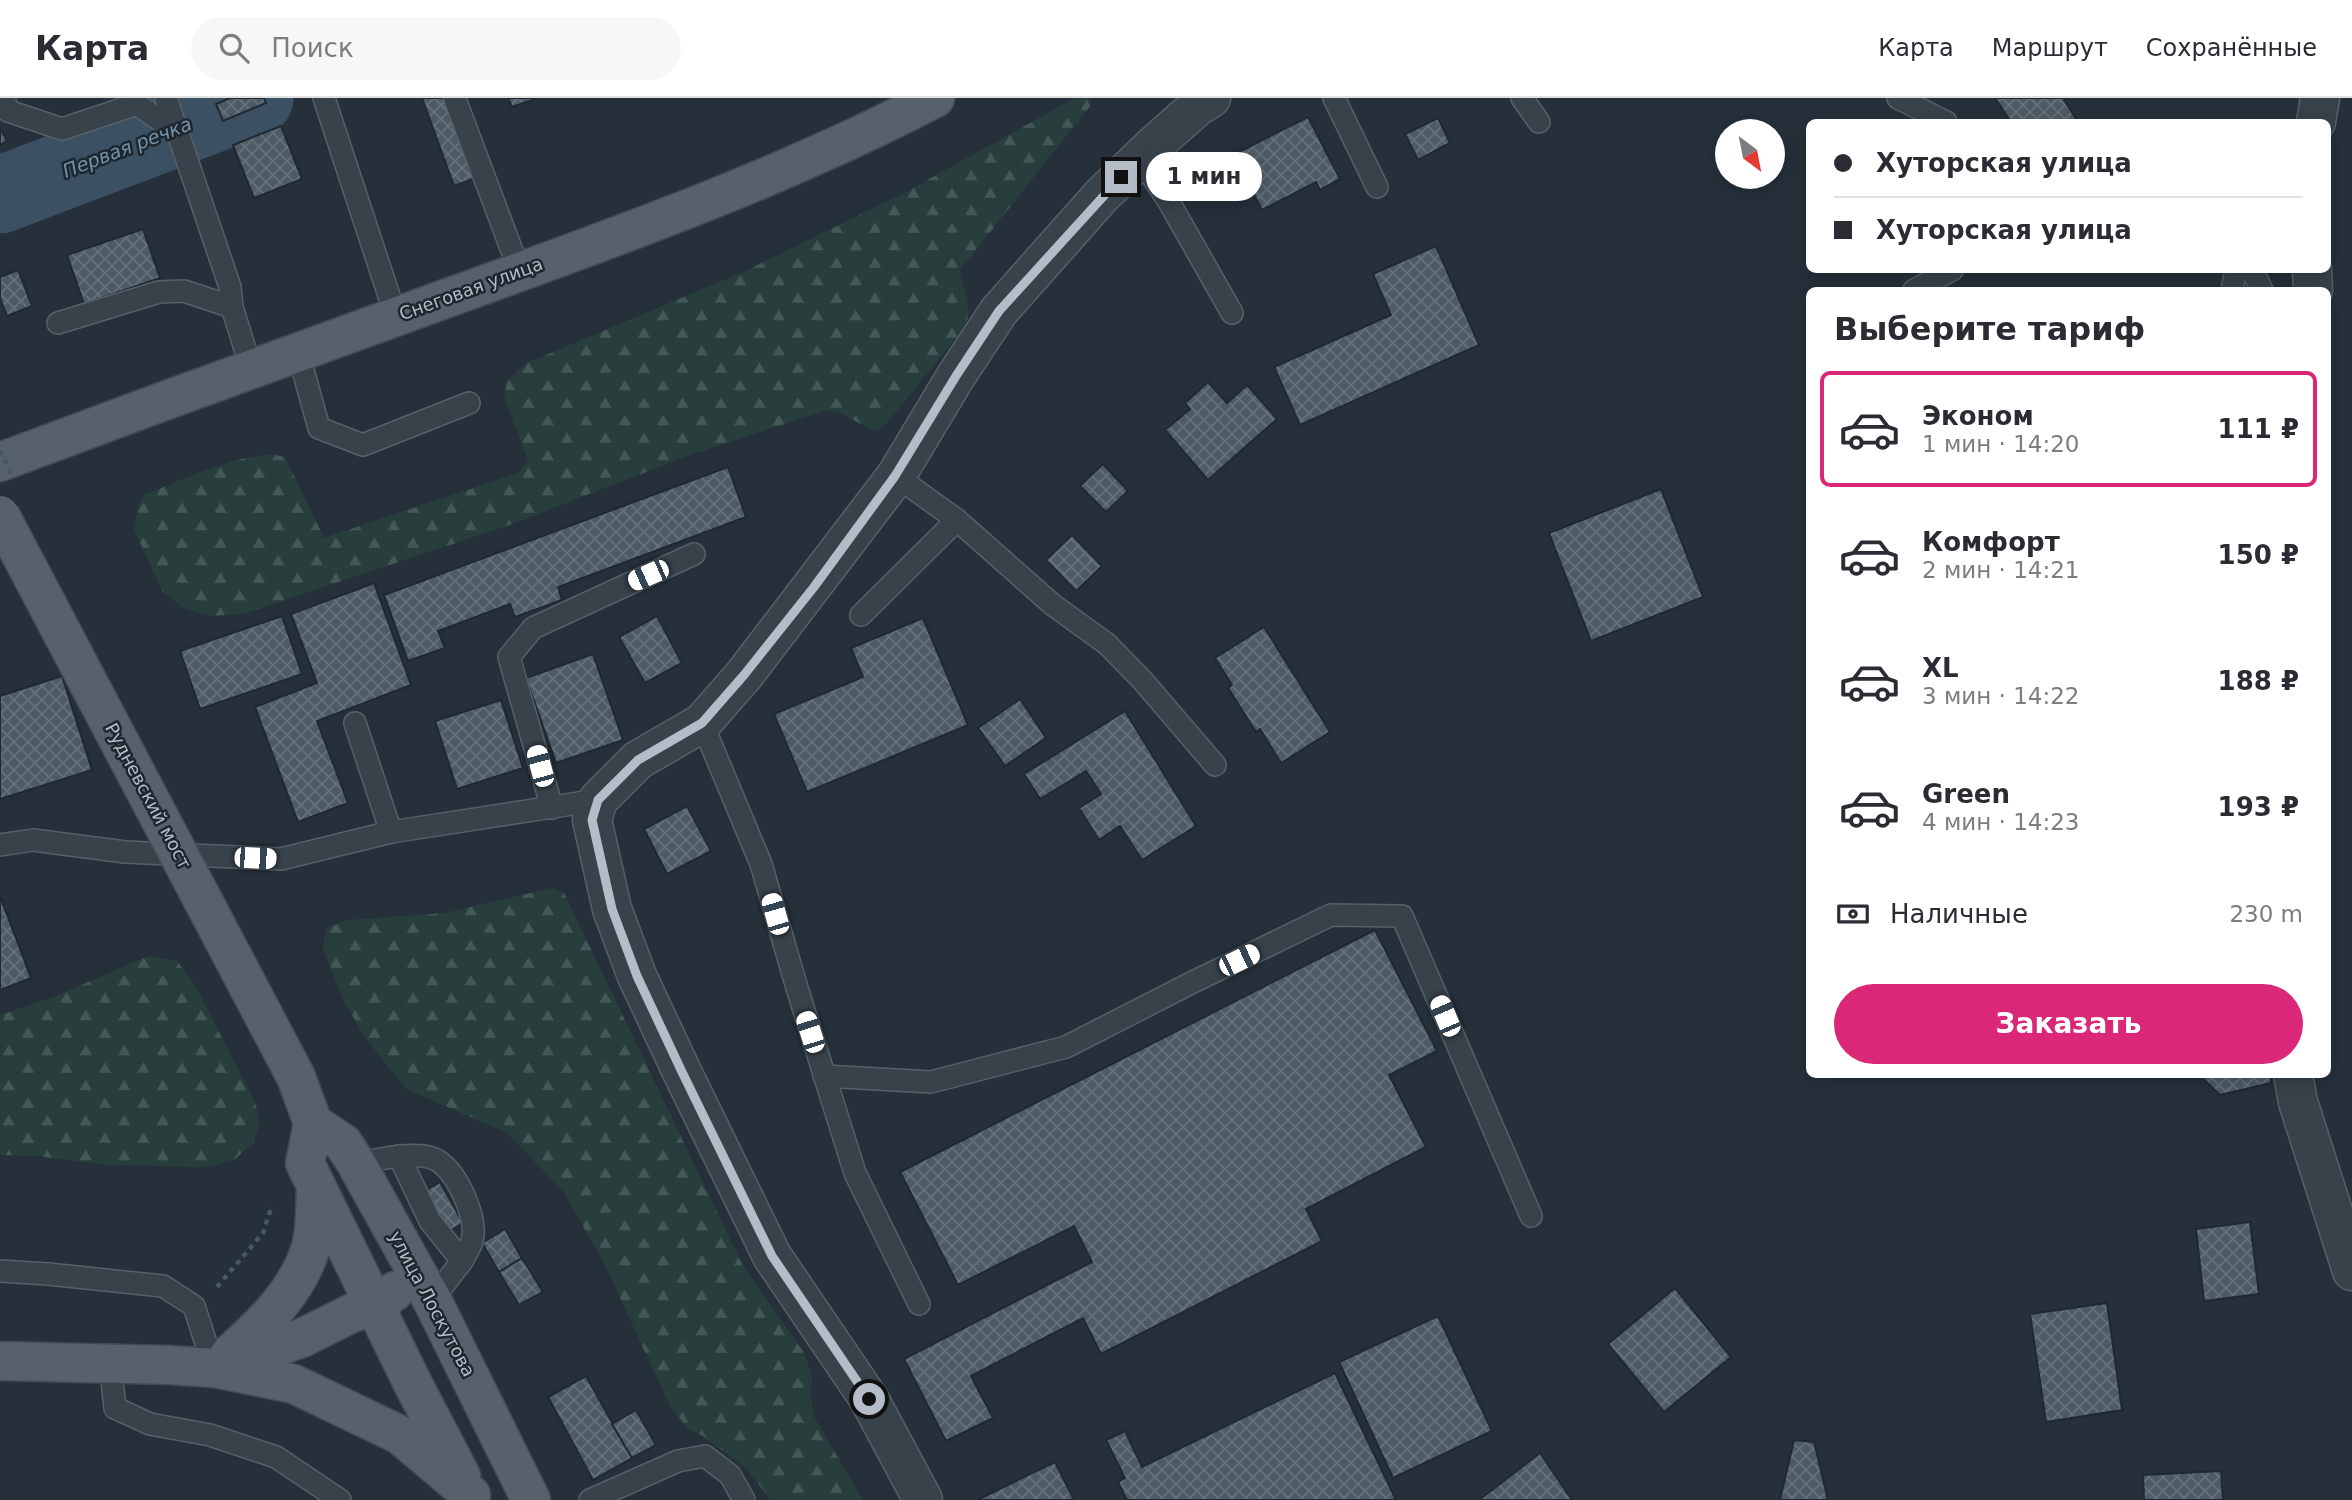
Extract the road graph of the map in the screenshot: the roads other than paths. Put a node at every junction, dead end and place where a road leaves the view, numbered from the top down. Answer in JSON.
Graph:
{"nodes":[{"id":1,"x":4,"y":98,"type":"edge"},
{"id":2,"x":166,"y":98,"type":"edge"},
{"id":3,"x":935,"y":98,"type":"edge"},
{"id":4,"x":1211,"y":98,"type":"edge"},
{"id":5,"x":1334,"y":98,"type":"edge"},
{"id":6,"x":1522,"y":98,"type":"edge"},
{"id":7,"x":1898,"y":98,"type":"edge"},
{"id":8,"x":2320,"y":98,"type":"edge"},
{"id":9,"x":455,"y":99,"type":"edge"},
{"id":10,"x":326,"y":105,"type":"edge"},
{"id":11,"x":1940,"y":119,"type":"edge"},
{"id":12,"x":2316,"y":119,"type":"edge"},
{"id":13,"x":1539,"y":122,"type":"dead end"},
{"id":14,"x":176,"y":132,"type":"junction"},
{"id":15,"x":1140,"y":158,"type":"junction"},
{"id":16,"x":1377,"y":187,"type":"dead end"},
{"id":17,"x":520,"y":272,"type":"junction"},
{"id":18,"x":1946,"y":273,"type":"edge"},
{"id":19,"x":1920,"y":287,"type":"edge"},
{"id":20,"x":232,"y":307,"type":"junction"},
{"id":21,"x":1232,"y":313,"type":"dead end"},
{"id":22,"x":396,"y":317,"type":"junction"},
{"id":23,"x":58,"y":323,"type":"dead end"},
{"id":24,"x":298,"y":352,"type":"junction"},
{"id":25,"x":251,"y":368,"type":"junction"},
{"id":26,"x":469,"y":403,"type":"dead end"},
{"id":27,"x":0,"y":462,"type":"edge"},
{"id":28,"x":895,"y":476,"type":"junction"},
{"id":29,"x":0,"y":515,"type":"edge"},
{"id":30,"x":957,"y":520,"type":"junction"},
{"id":31,"x":694,"y":554,"type":"dead end"},
{"id":32,"x":861,"y":615,"type":"dead end"},
{"id":33,"x":355,"y":723,"type":"dead end"},
{"id":34,"x":702,"y":723,"type":"junction"},
{"id":35,"x":1215,"y":765,"type":"dead end"},
{"id":36,"x":598,"y":800,"type":"junction"},
{"id":37,"x":552,"y":808,"type":"junction"},
{"id":38,"x":391,"y":832,"type":"junction"},
{"id":39,"x":0,"y":845,"type":"edge"},
{"id":40,"x":824,"y":1076,"type":"junction"},
{"id":41,"x":2294,"y":1078,"type":"edge"},
{"id":42,"x":313,"y":1124,"type":"junction"},
{"id":43,"x":399,"y":1156,"type":"junction"},
{"id":44,"x":356,"y":1163,"type":"junction"},
{"id":45,"x":316,"y":1186,"type":"junction"},
{"id":46,"x":1531,"y":1216,"type":"dead end"},
{"id":47,"x":462,"y":1261,"type":"junction"},
{"id":48,"x":0,"y":1271,"type":"edge"},
{"id":49,"x":2352,"y":1271,"type":"edge"},
{"id":50,"x":425,"y":1288,"type":"junction"},
{"id":51,"x":919,"y":1304,"type":"dead end"},
{"id":52,"x":374,"y":1306,"type":"junction"},
{"id":53,"x":0,"y":1361,"type":"edge"},
{"id":54,"x":110,"y":1362,"type":"junction"},
{"id":55,"x":214,"y":1368,"type":"junction"},
{"id":56,"x":472,"y":1498,"type":"edge"},
{"id":57,"x":340,"y":1500,"type":"edge"},
{"id":58,"x":531,"y":1500,"type":"edge"},
{"id":59,"x":590,"y":1500,"type":"edge"},
{"id":60,"x":744,"y":1500,"type":"edge"},
{"id":61,"x":923,"y":1500,"type":"edge"}],
"edges":[{"from":1,"to":14,"type":"lane"},
{"from":2,"to":14,"type":"lane"},
{"from":3,"to":17,"type":"main road","name":"Снеговая улица"},
{"from":4,"to":15,"type":"street"},
{"from":5,"to":16,"type":"lane"},
{"from":6,"to":13,"type":"lane"},
{"from":7,"to":11,"type":"lane"},
{"from":8,"to":12,"type":"street"},
{"from":9,"to":17,"type":"lane"},
{"from":10,"to":22,"type":"lane"},
{"from":14,"to":20,"type":"lane"},
{"from":15,"to":21,"type":"lane"},
{"from":15,"to":28,"type":"street"},
{"from":17,"to":22,"type":"main road","name":"Снеговая улица"},
{"from":18,"to":19,"type":"lane"},
{"from":20,"to":23,"type":"lane"},
{"from":20,"to":25,"type":"lane"},
{"from":22,"to":24,"type":"main road","name":"Снеговая улица"},
{"from":24,"to":25,"type":"main road","name":"Снеговая улица"},
{"from":24,"to":26,"type":"lane"},
{"from":25,"to":27,"type":"main road","name":"Снеговая улица"},
{"from":28,"to":30,"type":"lane"},
{"from":28,"to":34,"type":"street"},
{"from":29,"to":42,"type":"main road","name":"Рудневский мост","bridge":true},
{"from":30,"to":32,"type":"lane"},
{"from":30,"to":35,"type":"lane"},
{"from":31,"to":37,"type":"lane"},
{"from":33,"to":38,"type":"lane"},
{"from":34,"to":36,"type":"street"},
{"from":34,"to":40,"type":"lane"},
{"from":36,"to":37,"type":"lane"},
{"from":36,"to":61,"type":"street"},
{"from":37,"to":38,"type":"lane"},
{"from":38,"to":39,"type":"lane"},
{"from":40,"to":46,"type":"lane"},
{"from":40,"to":51,"type":"lane"},
{"from":41,"to":49,"type":"street"},
{"from":42,"to":44,"type":"main road","name":"улица Лоскутова"},
{"from":42,"to":45,"type":"main road"},
{"from":43,"to":44,"type":"lane"},
{"from":43,"to":47,"type":"lane"},
{"from":43,"to":47,"type":"lane"},
{"from":44,"to":50,"type":"main road","name":"улица Лоскутова"},
{"from":45,"to":52,"type":"main road"},
{"from":45,"to":55,"type":"main road"},
{"from":47,"to":50,"type":"lane"},
{"from":48,"to":55,"type":"lane"},
{"from":50,"to":52,"type":"main road"},
{"from":50,"to":58,"type":"main road","name":"улица Лоскутова"},
{"from":52,"to":55,"type":"main road"},
{"from":52,"to":56,"type":"main road"},
{"from":53,"to":54,"type":"main road"},
{"from":54,"to":55,"type":"main road"},
{"from":54,"to":57,"type":"lane"},
{"from":55,"to":56,"type":"main road"},
{"from":59,"to":60,"type":"lane"}]}
